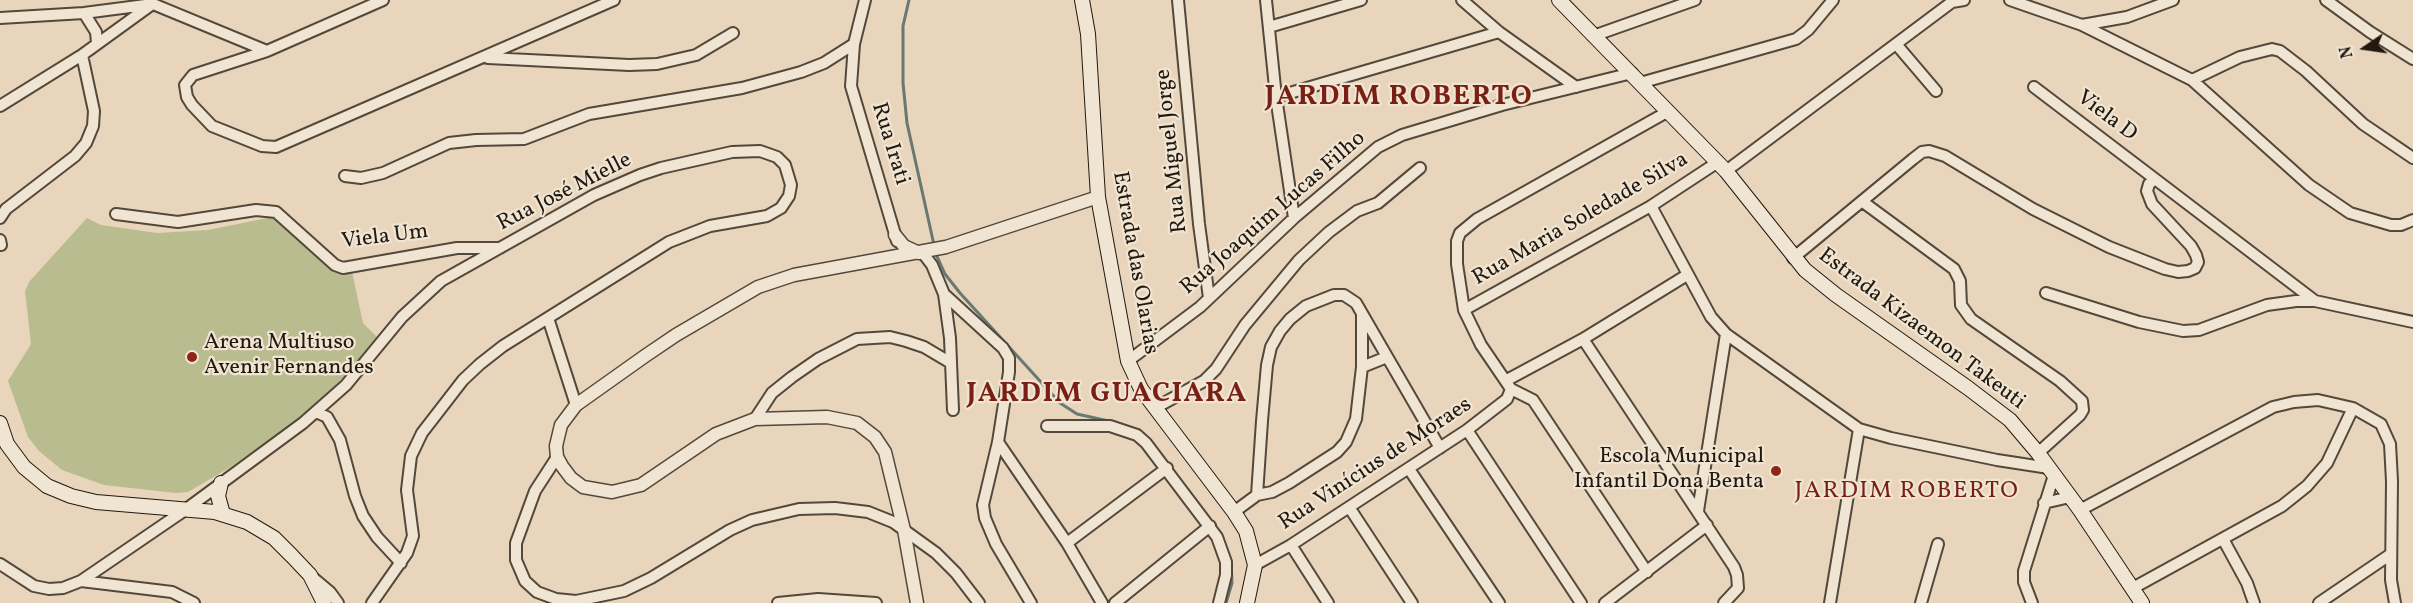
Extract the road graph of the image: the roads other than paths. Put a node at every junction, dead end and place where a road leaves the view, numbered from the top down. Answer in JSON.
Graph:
{"nodes":[{"id":1,"x":383,"y":0,"type":"edge"},
{"id":2,"x":614,"y":0,"type":"edge"},
{"id":3,"x":865,"y":0,"type":"edge"},
{"id":4,"x":1082,"y":0,"type":"edge"},
{"id":5,"x":1178,"y":0,"type":"edge"},
{"id":6,"x":1266,"y":0,"type":"edge"},
{"id":7,"x":1361,"y":0,"type":"edge"},
{"id":8,"x":1462,"y":0,"type":"edge"},
{"id":9,"x":1558,"y":0,"type":"edge"},
{"id":10,"x":1693,"y":0,"type":"edge"},
{"id":11,"x":1833,"y":0,"type":"edge"},
{"id":12,"x":1964,"y":0,"type":"edge"},
{"id":13,"x":2010,"y":0,"type":"edge"},
{"id":14,"x":2173,"y":0,"type":"edge"},
{"id":15,"x":2326,"y":0,"type":"edge"},
{"id":16,"x":1953,"y":1,"type":"edge"},
{"id":17,"x":158,"y":2,"type":"edge"},
{"id":18,"x":84,"y":13,"type":"junction"},
{"id":19,"x":0,"y":18,"type":"edge"},
{"id":20,"x":2082,"y":25,"type":"junction"},
{"id":21,"x":1269,"y":27,"type":"junction"},
{"id":22,"x":1499,"y":32,"type":"junction"},
{"id":23,"x":733,"y":33,"type":"dead end"},
{"id":24,"x":1593,"y":36,"type":"junction"},
{"id":25,"x":96,"y":44,"type":"junction"},
{"id":26,"x":854,"y":44,"type":"junction"},
{"id":27,"x":1896,"y":44,"type":"junction"},
{"id":28,"x":267,"y":51,"type":"junction"},
{"id":29,"x":82,"y":55,"type":"junction"},
{"id":30,"x":486,"y":57,"type":"junction"},
{"id":31,"x":2413,"y":59,"type":"edge"},
{"id":32,"x":1636,"y":78,"type":"junction"},
{"id":33,"x":2192,"y":80,"type":"junction"},
{"id":34,"x":1576,"y":87,"type":"junction"},
{"id":35,"x":2034,"y":87,"type":"dead end"},
{"id":36,"x":1936,"y":92,"type":"dead end"},
{"id":37,"x":17,"y":95,"type":"junction"},
{"id":38,"x":1276,"y":97,"type":"junction"},
{"id":39,"x":0,"y":99,"type":"edge"},
{"id":40,"x":0,"y":106,"type":"edge"},
{"id":41,"x":1667,"y":112,"type":"junction"},
{"id":42,"x":2413,"y":158,"type":"edge"},
{"id":43,"x":1722,"y":167,"type":"junction"},
{"id":44,"x":1420,"y":168,"type":"dead end"},
{"id":45,"x":345,"y":176,"type":"dead end"},
{"id":46,"x":2155,"y":178,"type":"junction"},
{"id":47,"x":1098,"y":197,"type":"junction"},
{"id":48,"x":1863,"y":202,"type":"junction"},
{"id":49,"x":1651,"y":206,"type":"junction"},
{"id":50,"x":116,"y":214,"type":"dead end"},
{"id":51,"x":0,"y":218,"type":"edge"},
{"id":52,"x":1294,"y":218,"type":"junction"},
{"id":53,"x":2413,"y":220,"type":"edge"},
{"id":54,"x":500,"y":249,"type":"junction"},
{"id":55,"x":896,"y":249,"type":"junction"},
{"id":56,"x":922,"y":252,"type":"junction"},
{"id":57,"x":1793,"y":258,"type":"junction"},
{"id":58,"x":1688,"y":275,"type":"junction"},
{"id":59,"x":2046,"y":293,"type":"dead end"},
{"id":60,"x":944,"y":294,"type":"junction"},
{"id":61,"x":1209,"y":298,"type":"junction"},
{"id":62,"x":2315,"y":301,"type":"junction"},
{"id":63,"x":1464,"y":310,"type":"junction"},
{"id":64,"x":1362,"y":314,"type":"junction"},
{"id":65,"x":548,"y":318,"type":"junction"},
{"id":66,"x":2413,"y":322,"type":"edge"},
{"id":67,"x":1726,"y":334,"type":"junction"},
{"id":68,"x":1583,"y":339,"type":"junction"},
{"id":69,"x":1387,"y":357,"type":"junction"},
{"id":70,"x":1128,"y":361,"type":"junction"},
{"id":71,"x":951,"y":363,"type":"junction"},
{"id":72,"x":1362,"y":367,"type":"junction"},
{"id":73,"x":1509,"y":385,"type":"junction"},
{"id":74,"x":576,"y":405,"type":"junction"},
{"id":75,"x":1155,"y":408,"type":"junction"},
{"id":76,"x":2353,"y":408,"type":"junction"},
{"id":77,"x":953,"y":410,"type":"dead end"},
{"id":78,"x":316,"y":412,"type":"junction"},
{"id":79,"x":755,"y":419,"type":"junction"},
{"id":80,"x":0,"y":423,"type":"edge"},
{"id":81,"x":1047,"y":426,"type":"dead end"},
{"id":82,"x":1859,"y":429,"type":"junction"},
{"id":83,"x":1467,"y":430,"type":"junction"},
{"id":84,"x":998,"y":442,"type":"junction"},
{"id":85,"x":1440,"y":448,"type":"junction"},
{"id":86,"x":2038,"y":453,"type":"junction"},
{"id":87,"x":557,"y":458,"type":"junction"},
{"id":88,"x":1167,"y":468,"type":"junction"},
{"id":89,"x":1409,"y":470,"type":"junction"},
{"id":90,"x":2051,"y":471,"type":"junction"},
{"id":91,"x":221,"y":483,"type":"junction"},
{"id":92,"x":1257,"y":495,"type":"junction"},
{"id":93,"x":2070,"y":497,"type":"junction"},
{"id":94,"x":2044,"y":503,"type":"junction"},
{"id":95,"x":1349,"y":507,"type":"junction"},
{"id":96,"x":185,"y":510,"type":"junction"},
{"id":97,"x":2080,"y":510,"type":"junction"},
{"id":98,"x":1698,"y":511,"type":"junction"},
{"id":99,"x":1234,"y":512,"type":"junction"},
{"id":100,"x":223,"y":514,"type":"junction"},
{"id":101,"x":1210,"y":525,"type":"junction"},
{"id":102,"x":1707,"y":525,"type":"junction"},
{"id":103,"x":904,"y":530,"type":"junction"},
{"id":104,"x":2223,"y":539,"type":"junction"},
{"id":105,"x":1066,"y":543,"type":"junction"},
{"id":106,"x":1938,"y":544,"type":"dead end"},
{"id":107,"x":1291,"y":545,"type":"junction"},
{"id":108,"x":2391,"y":554,"type":"junction"},
{"id":109,"x":401,"y":563,"type":"junction"},
{"id":110,"x":0,"y":564,"type":"edge"},
{"id":111,"x":1255,"y":565,"type":"junction"},
{"id":112,"x":1647,"y":572,"type":"junction"},
{"id":113,"x":310,"y":575,"type":"junction"},
{"id":114,"x":81,"y":581,"type":"junction"},
{"id":115,"x":2133,"y":588,"type":"junction"},
{"id":116,"x":845,"y":601,"type":"edge"},
{"id":117,"x":194,"y":603,"type":"edge"},
{"id":118,"x":324,"y":603,"type":"edge"},
{"id":119,"x":338,"y":603,"type":"edge"},
{"id":120,"x":372,"y":603,"type":"edge"},
{"id":121,"x":778,"y":603,"type":"edge"},
{"id":122,"x":876,"y":603,"type":"edge"},
{"id":123,"x":917,"y":603,"type":"edge"},
{"id":124,"x":979,"y":603,"type":"edge"},
{"id":125,"x":1031,"y":603,"type":"edge"},
{"id":126,"x":1102,"y":603,"type":"edge"},
{"id":127,"x":1115,"y":603,"type":"edge"},
{"id":128,"x":1219,"y":603,"type":"edge"},
{"id":129,"x":1247,"y":603,"type":"edge"},
{"id":130,"x":1328,"y":603,"type":"edge"},
{"id":131,"x":1412,"y":603,"type":"edge"},
{"id":132,"x":1499,"y":603,"type":"edge"},
{"id":133,"x":1581,"y":603,"type":"edge"},
{"id":134,"x":1605,"y":603,"type":"edge"},
{"id":135,"x":1724,"y":603,"type":"edge"},
{"id":136,"x":1830,"y":603,"type":"edge"},
{"id":137,"x":1921,"y":603,"type":"edge"},
{"id":138,"x":2032,"y":603,"type":"edge"},
{"id":139,"x":2142,"y":603,"type":"edge"},
{"id":140,"x":2254,"y":603,"type":"edge"},
{"id":141,"x":2319,"y":603,"type":"edge"},
{"id":142,"x":2395,"y":603,"type":"edge"}],
"edges":[{"from":1,"to":28,"type":"street"},
{"from":2,"to":30,"type":"street"},
{"from":3,"to":26,"type":"street","name":"Rua Irati"},
{"from":4,"to":47,"type":"main road","name":"Estrada das Olarias"},
{"from":5,"to":61,"type":"street","name":"Rua Miguel Jorge"},
{"from":6,"to":21,"type":"street"},
{"from":7,"to":21,"type":"street"},
{"from":8,"to":22,"type":"street"},
{"from":9,"to":24,"type":"main road","name":"Estrada Kizaemon Takeuti"},
{"from":10,"to":24,"type":"street"},
{"from":11,"to":32,"type":"street","name":"Rua Joaquim Lucas Filho"},
{"from":12,"to":16,"type":"street"},
{"from":13,"to":20,"type":"street"},
{"from":14,"to":20,"type":"street"},
{"from":15,"to":31,"type":"street"},
{"from":16,"to":27,"type":"street","name":"Rua Maria Soledade Silva"},
{"from":17,"to":18,"type":"street"},
{"from":17,"to":25,"type":"street"},
{"from":17,"to":28,"type":"street"},
{"from":18,"to":19,"type":"street"},
{"from":18,"to":25,"type":"street"},
{"from":20,"to":33,"type":"street"},
{"from":21,"to":38,"type":"street"},
{"from":22,"to":34,"type":"street"},
{"from":22,"to":38,"type":"street"},
{"from":23,"to":30,"type":"street"},
{"from":24,"to":32,"type":"main road","name":"Estrada Kizaemon Takeuti"},
{"from":25,"to":29,"type":"street"},
{"from":26,"to":45,"type":"street"},
{"from":26,"to":55,"type":"street","name":"Rua Irati"},
{"from":27,"to":36,"type":"street"},
{"from":27,"to":43,"type":"street","name":"Rua Maria Soledade Silva"},
{"from":28,"to":30,"type":"street"},
{"from":29,"to":37,"type":"street"},
{"from":29,"to":51,"type":"street"},
{"from":32,"to":34,"type":"street","name":"Rua Joaquim Lucas Filho"},
{"from":32,"to":41,"type":"main road","name":"Estrada Kizaemon Takeuti"},
{"from":33,"to":42,"type":"street"},
{"from":33,"to":53,"type":"street"},
{"from":34,"to":52,"type":"street","name":"Rua Joaquim Lucas Filho"},
{"from":35,"to":46,"type":"street","name":"Viela D"},
{"from":37,"to":39,"type":"street"},
{"from":37,"to":40,"type":"street"},
{"from":38,"to":52,"type":"street"},
{"from":41,"to":43,"type":"main road","name":"Estrada Kizaemon Takeuti"},
{"from":41,"to":63,"type":"street"},
{"from":43,"to":49,"type":"street","name":"Rua Maria Soledade Silva"},
{"from":43,"to":57,"type":"main road","name":"Estrada Kizaemon Takeuti"},
{"from":44,"to":75,"type":"street"},
{"from":46,"to":48,"type":"street"},
{"from":46,"to":62,"type":"street","name":"Viela D"},
{"from":47,"to":56,"type":"street"},
{"from":47,"to":70,"type":"main road","name":"Estrada das Olarias"},
{"from":48,"to":57,"type":"street"},
{"from":48,"to":86,"type":"street"},
{"from":49,"to":58,"type":"street"},
{"from":49,"to":63,"type":"street","name":"Rua Maria Soledade Silva"},
{"from":50,"to":54,"type":"street","name":"Viela Um"},
{"from":52,"to":61,"type":"street","name":"Rua Joaquim Lucas Filho"},
{"from":54,"to":65,"type":"street","name":"Rua José Mielle"},
{"from":54,"to":78,"type":"street","name":"Rua José Mielle"},
{"from":55,"to":56,"type":"street"},
{"from":55,"to":56,"type":"street"},
{"from":55,"to":74,"type":"street"},
{"from":56,"to":60,"type":"street"},
{"from":57,"to":86,"type":"main road","name":"Estrada Kizaemon Takeuti"},
{"from":58,"to":67,"type":"street"},
{"from":58,"to":68,"type":"street"},
{"from":59,"to":62,"type":"street"},
{"from":60,"to":71,"type":"street"},
{"from":60,"to":84,"type":"street"},
{"from":61,"to":70,"type":"street","name":"Rua Joaquim Lucas Filho"},
{"from":62,"to":66,"type":"street"},
{"from":63,"to":73,"type":"street"},
{"from":64,"to":69,"type":"street"},
{"from":64,"to":72,"type":"street"},
{"from":64,"to":92,"type":"street"},
{"from":65,"to":74,"type":"street"},
{"from":65,"to":109,"type":"street","name":"Rua José Mielle"},
{"from":67,"to":82,"type":"street"},
{"from":67,"to":98,"type":"street"},
{"from":68,"to":73,"type":"street"},
{"from":68,"to":98,"type":"street"},
{"from":69,"to":72,"type":"street"},
{"from":69,"to":85,"type":"street"},
{"from":70,"to":75,"type":"main road","name":"Estrada das Olarias"},
{"from":71,"to":77,"type":"street"},
{"from":71,"to":79,"type":"street"},
{"from":72,"to":92,"type":"street"},
{"from":73,"to":83,"type":"street","name":"Rua Vinícius de Moraes"},
{"from":73,"to":112,"type":"street"},
{"from":74,"to":87,"type":"street"},
{"from":75,"to":99,"type":"main road","name":"Estrada das Olarias"},
{"from":76,"to":97,"type":"street"},
{"from":76,"to":104,"type":"street"},
{"from":76,"to":108,"type":"street"},
{"from":78,"to":91,"type":"street","name":"Rua José Mielle"},
{"from":78,"to":109,"type":"street"},
{"from":79,"to":87,"type":"street"},
{"from":79,"to":103,"type":"street"},
{"from":80,"to":96,"type":"main road"},
{"from":81,"to":88,"type":"street"},
{"from":82,"to":90,"type":"street"},
{"from":82,"to":136,"type":"street"},
{"from":83,"to":85,"type":"street","name":"Rua Vinícius de Moraes"},
{"from":83,"to":133,"type":"street"},
{"from":84,"to":105,"type":"street"},
{"from":84,"to":125,"type":"street"},
{"from":85,"to":89,"type":"street","name":"Rua Vinícius de Moraes"},
{"from":86,"to":90,"type":"main road","name":"Estrada Kizaemon Takeuti"},
{"from":87,"to":103,"type":"street"},
{"from":88,"to":101,"type":"street"},
{"from":88,"to":105,"type":"street"},
{"from":89,"to":95,"type":"street","name":"Rua Vinícius de Moraes"},
{"from":89,"to":132,"type":"street"},
{"from":90,"to":93,"type":"main road","name":"Estrada Kizaemon Takeuti"},
{"from":90,"to":94,"type":"street"},
{"from":91,"to":96,"type":"street","name":"Rua José Mielle"},
{"from":91,"to":100,"type":"main road"},
{"from":92,"to":99,"type":"street"},
{"from":93,"to":94,"type":"street"},
{"from":93,"to":97,"type":"main road","name":"Estrada Kizaemon Takeuti"},
{"from":94,"to":138,"type":"street"},
{"from":95,"to":107,"type":"street","name":"Rua Vinícius de Moraes"},
{"from":95,"to":131,"type":"street"},
{"from":96,"to":100,"type":"main road"},
{"from":96,"to":114,"type":"street","name":"Rua José Mielle"},
{"from":97,"to":115,"type":"main road","name":"Estrada Kizaemon Takeuti"},
{"from":98,"to":102,"type":"street"},
{"from":99,"to":111,"type":"main road","name":"Estrada das Olarias"},
{"from":100,"to":113,"type":"main road"},
{"from":101,"to":127,"type":"street"},
{"from":101,"to":128,"type":"street"},
{"from":102,"to":112,"type":"street"},
{"from":102,"to":135,"type":"street"},
{"from":103,"to":123,"type":"street"},
{"from":103,"to":124,"type":"street"},
{"from":104,"to":115,"type":"street"},
{"from":104,"to":140,"type":"street"},
{"from":105,"to":126,"type":"street"},
{"from":106,"to":137,"type":"street"},
{"from":107,"to":111,"type":"street","name":"Rua Vinícius de Moraes"},
{"from":107,"to":130,"type":"street"},
{"from":108,"to":141,"type":"street"},
{"from":108,"to":142,"type":"street"},
{"from":109,"to":120,"type":"street","name":"Rua José Mielle"},
{"from":110,"to":114,"type":"street"},
{"from":111,"to":129,"type":"main road","name":"Estrada das Olarias"},
{"from":112,"to":134,"type":"street"},
{"from":113,"to":118,"type":"main road"},
{"from":113,"to":119,"type":"street"},
{"from":114,"to":117,"type":"street"},
{"from":115,"to":139,"type":"main road","name":"Estrada Kizaemon Takeuti"},
{"from":116,"to":121,"type":"street"},
{"from":116,"to":122,"type":"street"}]}
